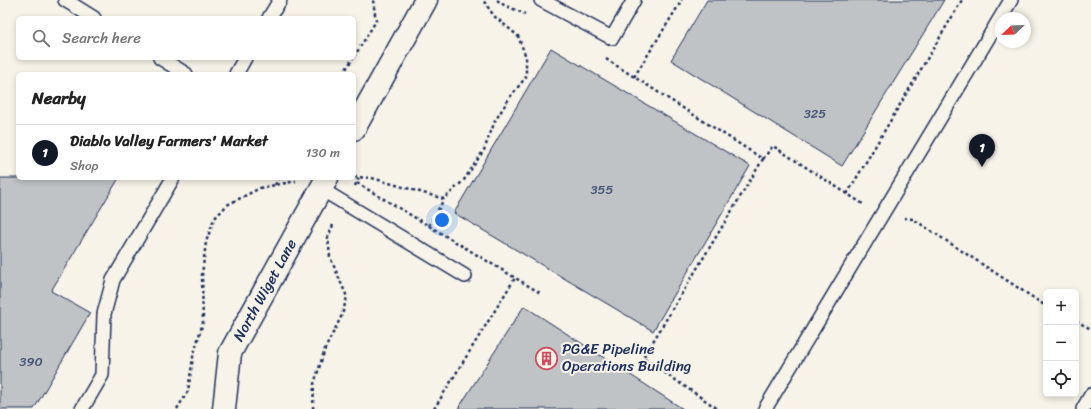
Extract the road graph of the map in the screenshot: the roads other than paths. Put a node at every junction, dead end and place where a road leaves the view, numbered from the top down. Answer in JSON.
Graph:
{"nodes":[{"id":1,"x":65,"y":0,"type":"edge"},
{"id":2,"x":280,"y":0,"type":"edge"},
{"id":3,"x":426,"y":0,"type":"edge"},
{"id":4,"x":541,"y":0,"type":"edge"},
{"id":5,"x":634,"y":0,"type":"edge"},
{"id":6,"x":1011,"y":0,"type":"edge"},
{"id":7,"x":91,"y":16,"type":"edge"},
{"id":8,"x":270,"y":16,"type":"edge"},
{"id":9,"x":163,"y":60,"type":"edge"},
{"id":10,"x":244,"y":60,"type":"edge"},
{"id":11,"x":183,"y":72,"type":"edge"},
{"id":12,"x":237,"y":72,"type":"edge"},
{"id":13,"x":356,"y":125,"type":"edge"},
{"id":14,"x":172,"y":180,"type":"edge"},
{"id":15,"x":324,"y":184,"type":"edge"},
{"id":16,"x":465,"y":276,"type":"dead end"},
{"id":17,"x":1091,"y":395,"type":"edge"},
{"id":18,"x":82,"y":409,"type":"edge"},
{"id":19,"x":224,"y":409,"type":"edge"},
{"id":20,"x":765,"y":409,"type":"edge"},
{"id":21,"x":1083,"y":409,"type":"edge"}],
"edges":[{"from":1,"to":7,"type":"lane"},
{"from":2,"to":8,"type":"lane"},
{"from":3,"to":13,"type":"street"},
{"from":4,"to":5,"type":"lane"},
{"from":6,"to":20,"type":"lane"},
{"from":9,"to":11,"type":"lane"},
{"from":10,"to":12,"type":"lane"},
{"from":14,"to":18,"type":"lane"},
{"from":15,"to":16,"type":"lane"},
{"from":15,"to":19,"type":"street","name":"North Wiget Lane"},
{"from":17,"to":21,"type":"lane"}]}
